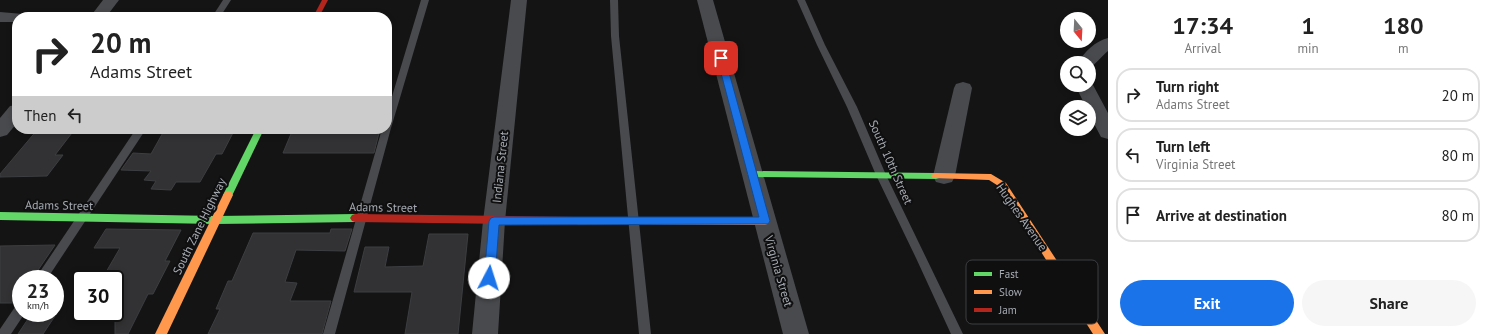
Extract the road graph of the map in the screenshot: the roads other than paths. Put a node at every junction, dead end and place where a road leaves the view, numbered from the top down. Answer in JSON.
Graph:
{"nodes":[{"id":1,"x":112,"y":0,"type":"edge"},
{"id":2,"x":227,"y":0,"type":"edge"},
{"id":3,"x":325,"y":0,"type":"edge"},
{"id":4,"x":424,"y":0,"type":"edge"},
{"id":5,"x":518,"y":0,"type":"edge"},
{"id":6,"x":614,"y":0,"type":"edge"},
{"id":7,"x":705,"y":0,"type":"edge"},
{"id":8,"x":801,"y":0,"type":"edge"},
{"id":9,"x":102,"y":12,"type":"edge"},
{"id":10,"x":219,"y":12,"type":"edge"},
{"id":11,"x":319,"y":12,"type":"edge"},
{"id":12,"x":0,"y":17,"type":"edge"},
{"id":13,"x":12,"y":17,"type":"edge"},
{"id":14,"x":1108,"y":43,"type":"edge"},
{"id":15,"x":1091,"y":56,"type":"edge"},
{"id":16,"x":962,"y":88,"type":"dead end"},
{"id":17,"x":1088,"y":92,"type":"edge"},
{"id":18,"x":392,"y":112,"type":"edge"},
{"id":19,"x":12,"y":117,"type":"edge"},
{"id":20,"x":0,"y":130,"type":"edge"},
{"id":21,"x":1108,"y":132,"type":"edge"},
{"id":22,"x":138,"y":134,"type":"edge"},
{"id":23,"x":258,"y":134,"type":"edge"},
{"id":24,"x":386,"y":134,"type":"edge"},
{"id":25,"x":752,"y":174,"type":"junction"},
{"id":26,"x":881,"y":175,"type":"junction"},
{"id":27,"x":944,"y":176,"type":"junction"},
{"id":28,"x":0,"y":216,"type":"edge"},
{"id":29,"x":82,"y":217,"type":"junction"},
{"id":30,"x":361,"y":218,"type":"junction"},
{"id":31,"x":215,"y":220,"type":"junction"},
{"id":32,"x":494,"y":221,"type":"junction"},
{"id":33,"x":633,"y":221,"type":"junction"},
{"id":34,"x":765,"y":221,"type":"junction"},
{"id":35,"x":1051,"y":260,"type":"edge"},
{"id":36,"x":46,"y":270,"type":"edge"},
{"id":37,"x":12,"y":322,"type":"edge"},
{"id":38,"x":1093,"y":324,"type":"edge"},
{"id":39,"x":4,"y":334,"type":"edge"},
{"id":40,"x":160,"y":334,"type":"edge"},
{"id":41,"x":329,"y":334,"type":"edge"},
{"id":42,"x":485,"y":334,"type":"edge"},
{"id":43,"x":645,"y":334,"type":"edge"},
{"id":44,"x":796,"y":334,"type":"edge"},
{"id":45,"x":957,"y":334,"type":"edge"},
{"id":46,"x":1099,"y":334,"type":"edge"}],
"edges":[{"from":1,"to":9,"type":"street"},
{"from":2,"to":10,"type":"lane"},
{"from":3,"to":11,"type":"street"},
{"from":4,"to":18,"type":"lane"},
{"from":5,"to":32,"type":"street","name":"Indiana Street"},
{"from":6,"to":33,"type":"lane"},
{"from":7,"to":25,"type":"street","name":"Virginia Street"},
{"from":8,"to":26,"type":"lane","name":"South 10th Street"},
{"from":12,"to":13,"type":"street"},
{"from":14,"to":15,"type":"street"},
{"from":16,"to":27,"type":"street"},
{"from":17,"to":21,"type":"street"},
{"from":19,"to":20,"type":"street"},
{"from":22,"to":29,"type":"lane"},
{"from":23,"to":31,"type":"street","name":"South Zane Highway"},
{"from":24,"to":30,"type":"lane"},
{"from":25,"to":26,"type":"street"},
{"from":25,"to":34,"type":"street","name":"Virginia Street"},
{"from":26,"to":27,"type":"street"},
{"from":26,"to":45,"type":"lane","name":"South 10th Street"},
{"from":27,"to":35,"type":"street","name":"Hughes Avenue"},
{"from":28,"to":29,"type":"street","name":"Adams Street"},
{"from":29,"to":31,"type":"street","name":"Adams Street"},
{"from":29,"to":36,"type":"lane"},
{"from":30,"to":31,"type":"street","name":"Adams Street"},
{"from":30,"to":32,"type":"street","name":"Adams Street"},
{"from":30,"to":41,"type":"lane"},
{"from":31,"to":40,"type":"street","name":"South Zane Highway"},
{"from":32,"to":33,"type":"street","name":"Adams Street"},
{"from":32,"to":42,"type":"street","name":"Indiana Street"},
{"from":33,"to":34,"type":"street","name":"Adams Street"},
{"from":33,"to":43,"type":"lane"},
{"from":34,"to":44,"type":"street","name":"Virginia Street"},
{"from":37,"to":39,"type":"lane"},
{"from":38,"to":46,"type":"street","name":"Hughes Avenue"}]}
